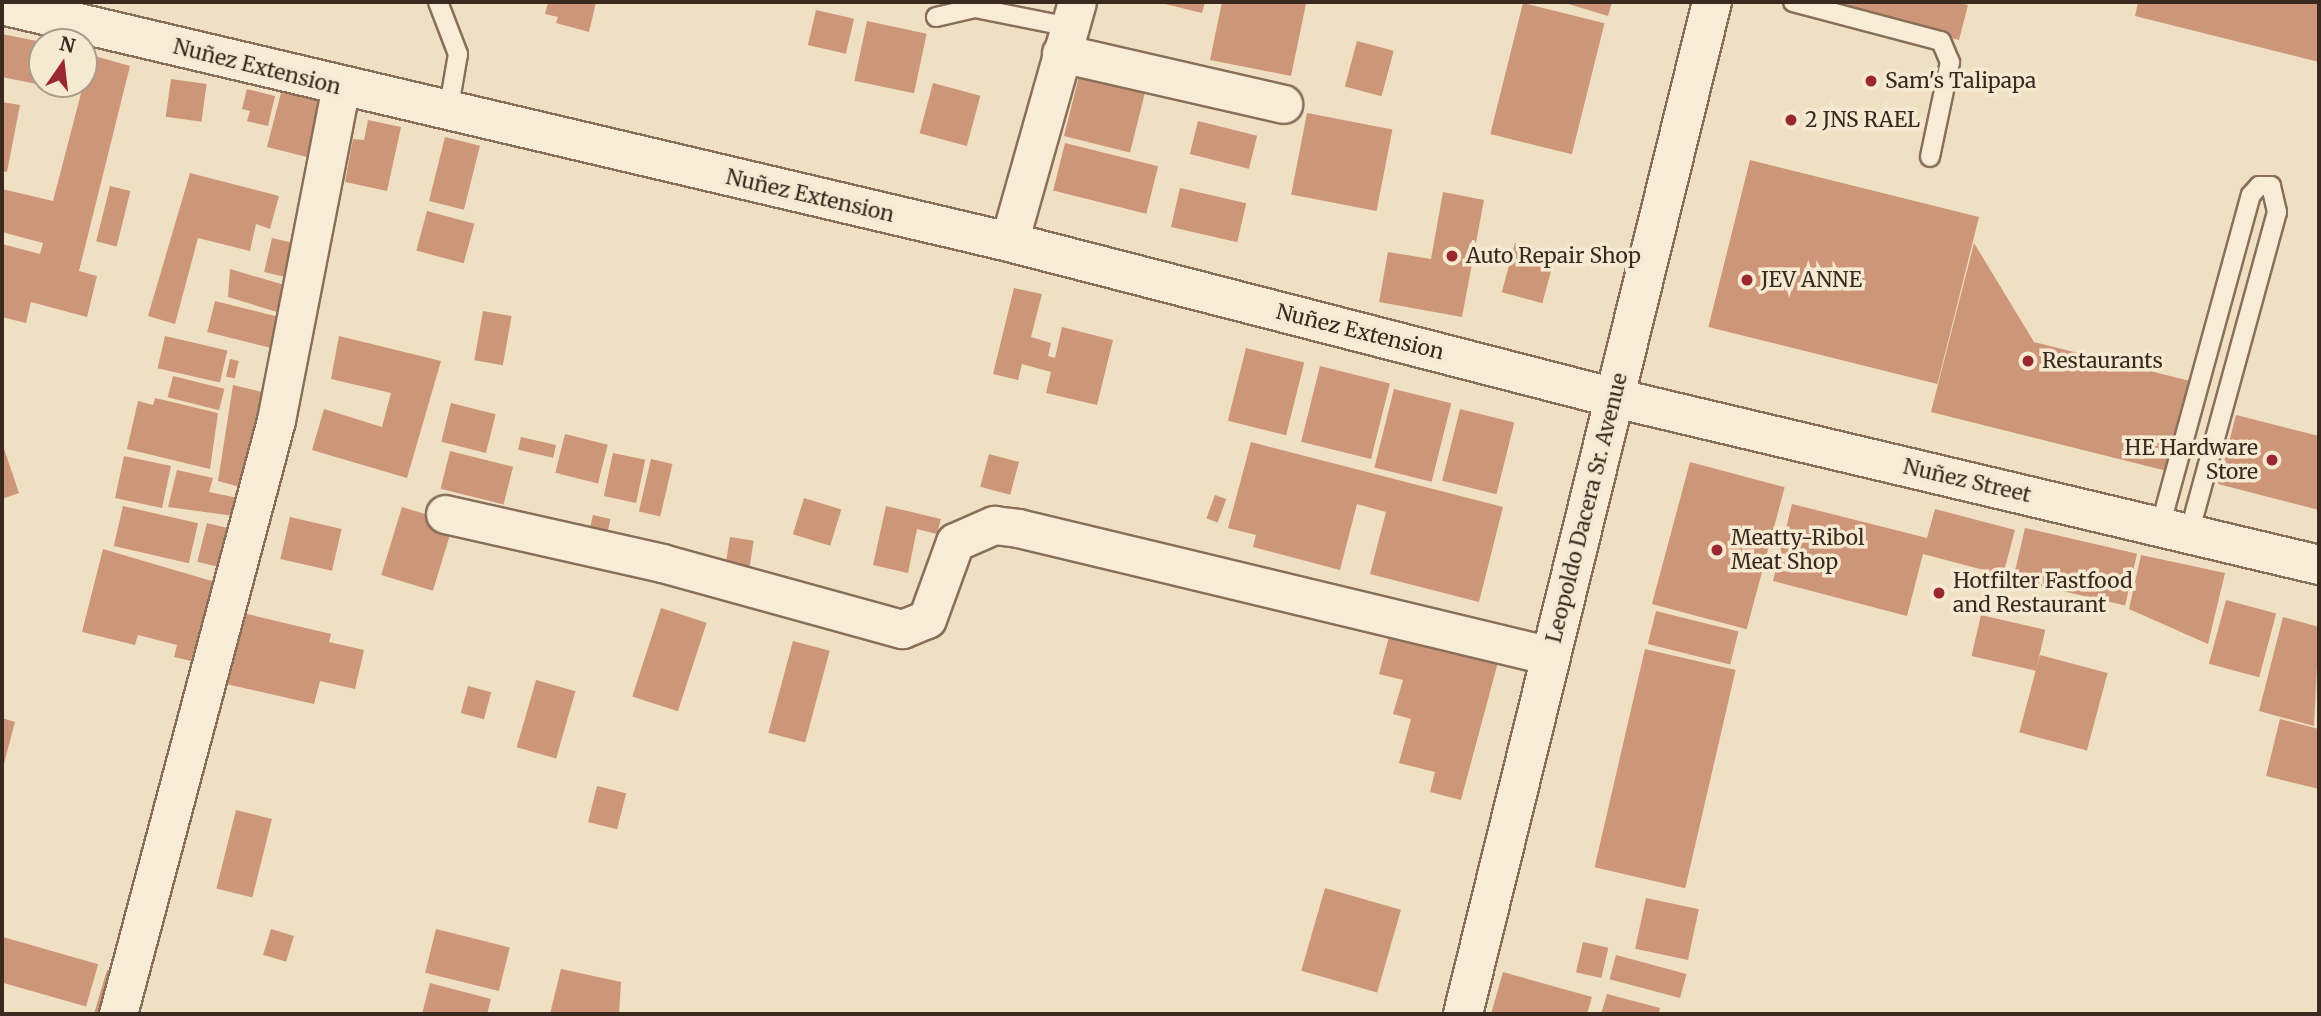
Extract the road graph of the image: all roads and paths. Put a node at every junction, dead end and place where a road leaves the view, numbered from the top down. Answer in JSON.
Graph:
{"nodes":[{"id":1,"x":438,"y":2,"type":"edge"},
{"id":2,"x":1712,"y":2,"type":"edge"},
{"id":3,"x":1793,"y":2,"type":"edge"},
{"id":4,"x":9,"y":5,"type":"edge"},
{"id":5,"x":936,"y":17,"type":"dead end"},
{"id":6,"x":1069,"y":27,"type":"edge"},
{"id":7,"x":341,"y":87,"type":"junction"},
{"id":8,"x":1283,"y":104,"type":"dead end"},
{"id":9,"x":448,"y":113,"type":"junction"},
{"id":10,"x":1930,"y":157,"type":"dead end"},
{"id":11,"x":1009,"y":242,"type":"junction"},
{"id":12,"x":1615,"y":398,"type":"junction"},
{"id":13,"x":445,"y":514,"type":"dead end"},
{"id":14,"x":2175,"y":531,"type":"junction"},
{"id":15,"x":2319,"y":565,"type":"edge"},
{"id":16,"x":1551,"y":656,"type":"junction"},
{"id":17,"x":118,"y":1014,"type":"edge"},
{"id":18,"x":1463,"y":1014,"type":"edge"}],
"edges":[{"from":1,"to":9,"type":"lane"},
{"from":2,"to":12,"type":"street","name":"Leopoldo Dacera Sr. Avenue"},
{"from":3,"to":10,"type":"lane"},
{"from":4,"to":7,"type":"street","name":"Nuñez Extension"},
{"from":5,"to":6,"type":"lane"},
{"from":6,"to":8,"type":"street"},
{"from":6,"to":11,"type":"street"},
{"from":7,"to":9,"type":"street","name":"Nuñez Extension"},
{"from":7,"to":17,"type":"street"},
{"from":9,"to":11,"type":"street","name":"Nuñez Extension"},
{"from":11,"to":12,"type":"street","name":"Nuñez Extension"},
{"from":12,"to":14,"type":"street","name":"Nuñez Street"},
{"from":12,"to":16,"type":"street","name":"Leopoldo Dacera Sr. Avenue"},
{"from":13,"to":16,"type":"street"},
{"from":14,"to":14,"type":"lane"},
{"from":14,"to":15,"type":"street","name":"Nuñez Street"},
{"from":16,"to":18,"type":"street","name":"Leopoldo Dacera Sr. Avenue"}]}
